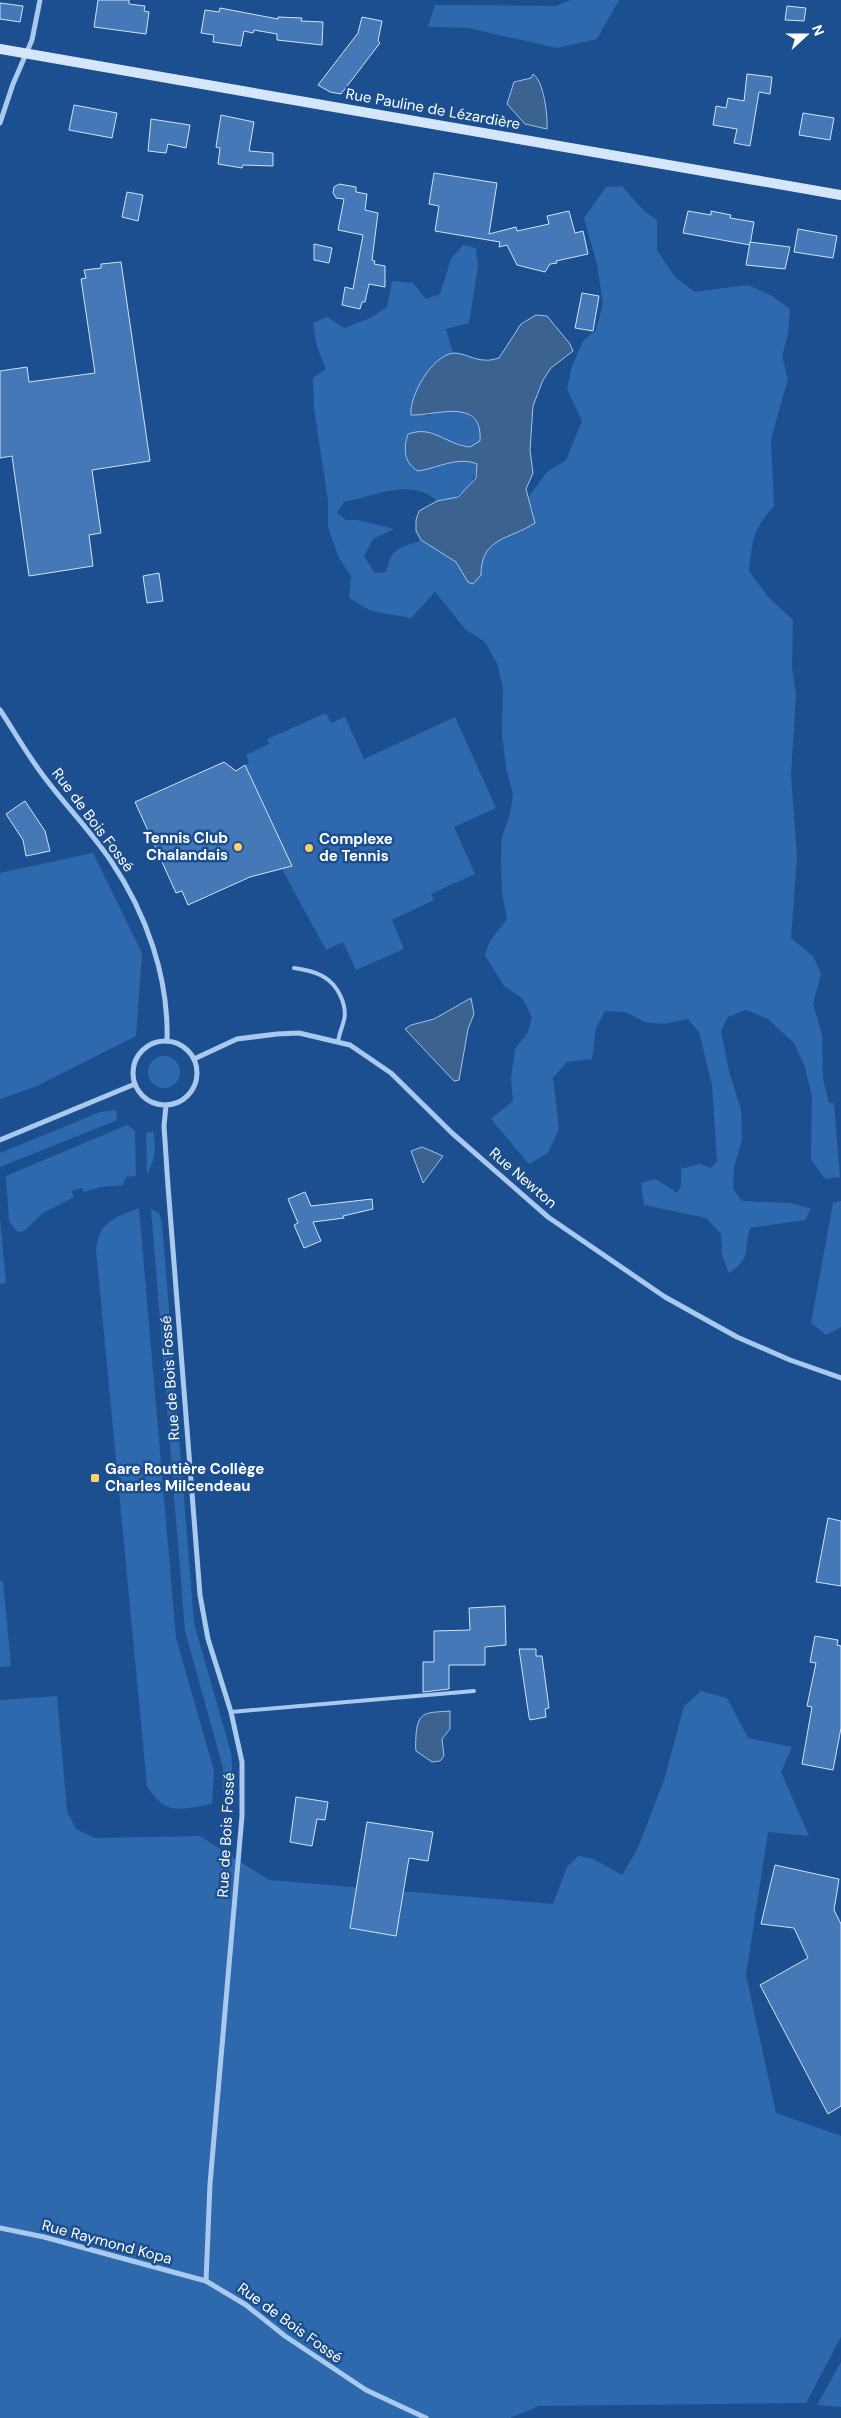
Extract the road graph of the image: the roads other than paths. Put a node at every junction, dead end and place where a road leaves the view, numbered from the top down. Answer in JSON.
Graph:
{"nodes":[{"id":1,"x":40,"y":0,"type":"edge"},
{"id":2,"x":0,"y":49,"type":"edge"},
{"id":3,"x":26,"y":54,"type":"junction"},
{"id":4,"x":0,"y":123,"type":"edge"},
{"id":5,"x":839,"y":197,"type":"edge"},
{"id":6,"x":0,"y":710,"type":"edge"},
{"id":7,"x":294,"y":968,"type":"dead end"},
{"id":8,"x":166,"y":1040,"type":"junction"},
{"id":9,"x":338,"y":1042,"type":"junction"},
{"id":10,"x":194,"y":1059,"type":"junction"},
{"id":11,"x":135,"y":1084,"type":"junction"},
{"id":12,"x":166,"y":1105,"type":"junction"},
{"id":13,"x":0,"y":1140,"type":"edge"},
{"id":14,"x":841,"y":1378,"type":"edge"},
{"id":15,"x":474,"y":1691,"type":"dead end"},
{"id":16,"x":231,"y":1712,"type":"junction"},
{"id":17,"x":0,"y":2228,"type":"edge"},
{"id":18,"x":206,"y":2281,"type":"junction"},
{"id":19,"x":426,"y":2418,"type":"edge"}],
"edges":[{"from":1,"to":3,"type":"street"},
{"from":2,"to":3,"type":"main road","name":"Rue Pauline de Lézardière"},
{"from":3,"to":4,"type":"street"},
{"from":3,"to":5,"type":"main road","name":"Rue Pauline de Lézardière"},
{"from":6,"to":8,"type":"street","name":"Rue de Bois Fossé"},
{"from":7,"to":9,"type":"lane"},
{"from":8,"to":10,"type":"street"},
{"from":8,"to":11,"type":"street"},
{"from":9,"to":10,"type":"street","name":"Rue Newton"},
{"from":9,"to":14,"type":"street","name":"Rue Newton"},
{"from":10,"to":12,"type":"street"},
{"from":11,"to":12,"type":"street"},
{"from":11,"to":13,"type":"street"},
{"from":12,"to":16,"type":"street","name":"Rue de Bois Fossé"},
{"from":15,"to":16,"type":"lane"},
{"from":16,"to":18,"type":"street","name":"Rue de Bois Fossé"},
{"from":17,"to":18,"type":"street","name":"Rue Raymond Kopa"},
{"from":18,"to":19,"type":"street","name":"Rue de Bois Fossé"}]}
